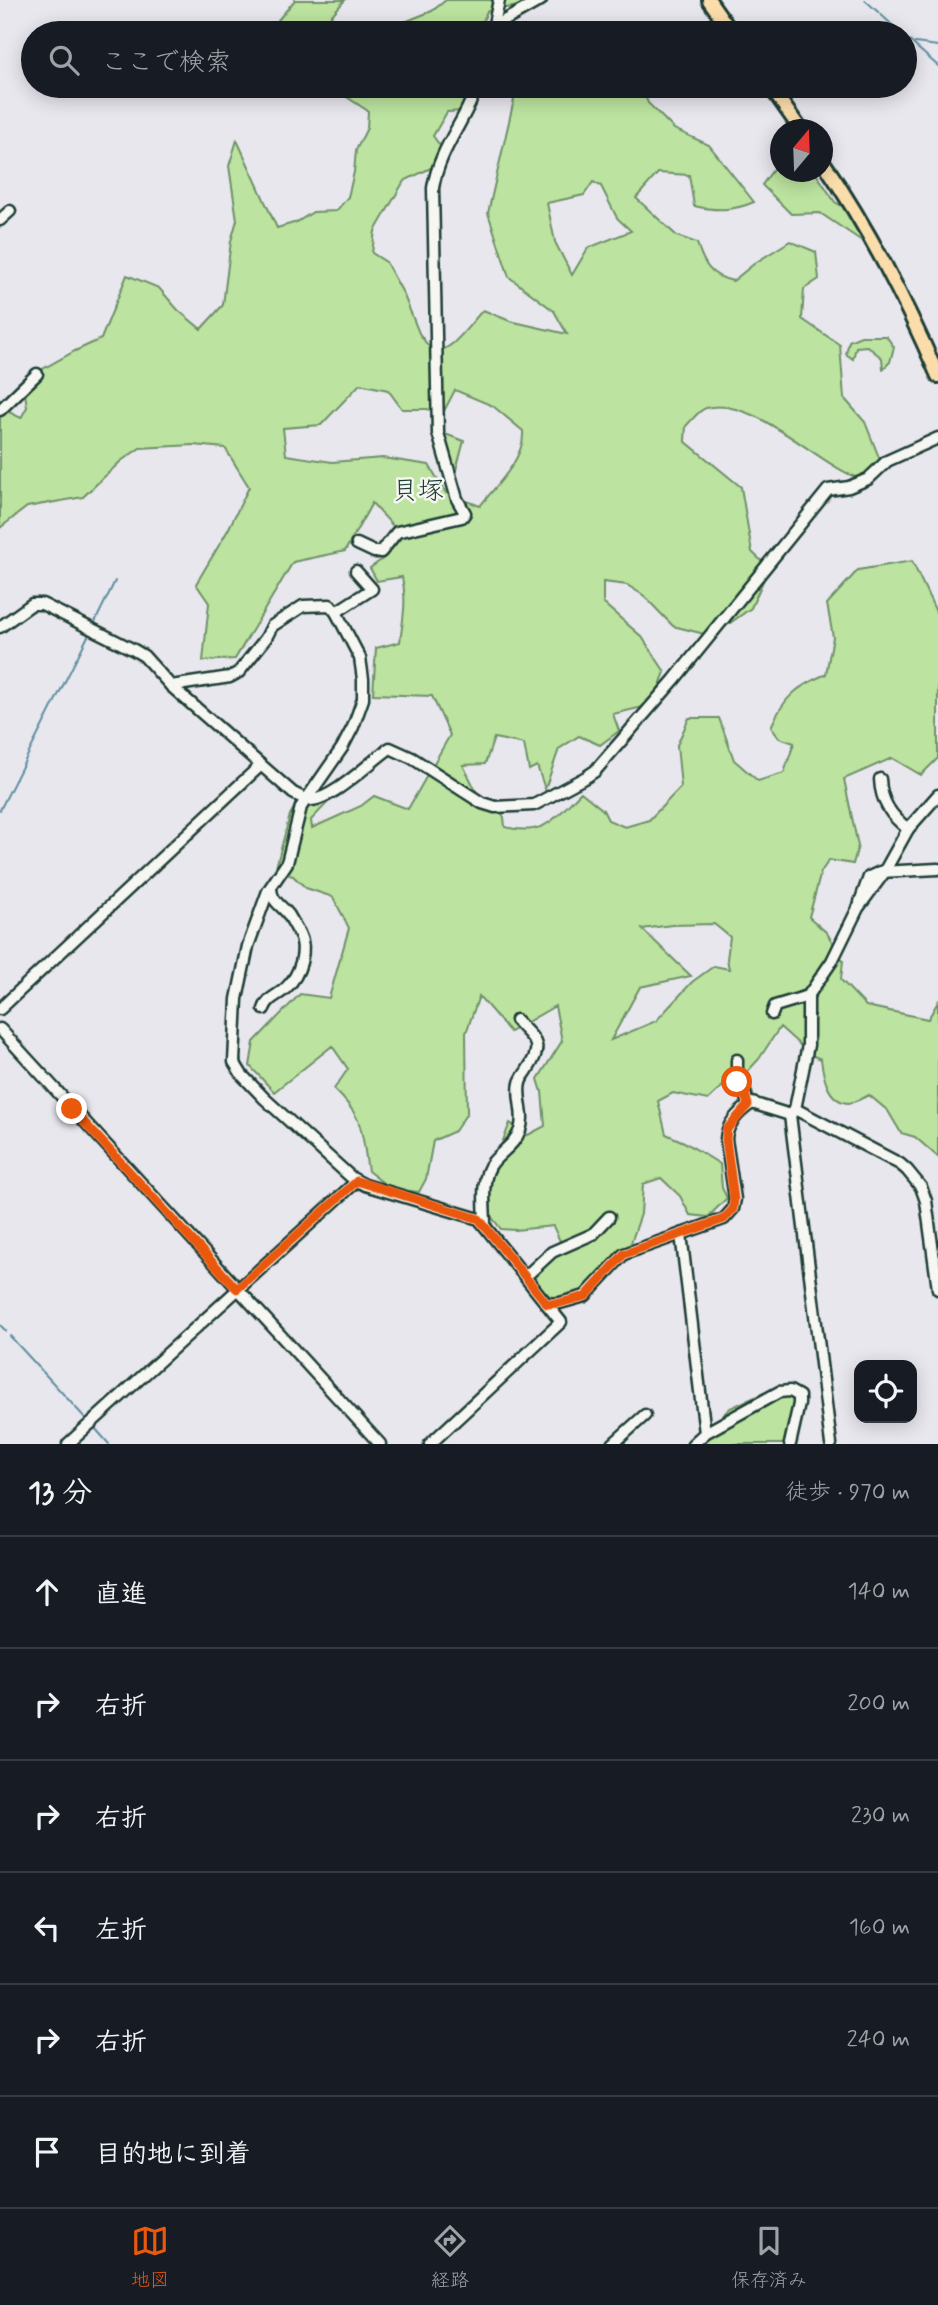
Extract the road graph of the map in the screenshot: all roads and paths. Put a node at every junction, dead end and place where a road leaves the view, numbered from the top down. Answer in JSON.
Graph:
{"nodes":[{"id":1,"x":499,"y":0,"type":"edge"},
{"id":2,"x":541,"y":0,"type":"edge"},
{"id":3,"x":709,"y":0,"type":"edge"},
{"id":4,"x":494,"y":21,"type":"edge"},
{"id":5,"x":507,"y":21,"type":"edge"},
{"id":6,"x":724,"y":21,"type":"edge"},
{"id":7,"x":473,"y":98,"type":"edge"},
{"id":8,"x":778,"y":98,"type":"edge"},
{"id":9,"x":793,"y":119,"type":"edge"},
{"id":10,"x":833,"y":177,"type":"edge"},
{"id":11,"x":10,"y":211,"type":"dead end"},
{"id":12,"x":0,"y":220,"type":"edge"},
{"id":13,"x":938,"y":373,"type":"edge"},
{"id":14,"x":37,"y":374,"type":"dead end"},
{"id":15,"x":0,"y":410,"type":"edge"},
{"id":16,"x":938,"y":438,"type":"edge"},
{"id":17,"x":357,"y":544,"type":"dead end"},
{"id":18,"x":356,"y":571,"type":"dead end"},
{"id":19,"x":336,"y":612,"type":"junction"},
{"id":20,"x":0,"y":627,"type":"edge"},
{"id":21,"x":171,"y":686,"type":"junction"},
{"id":22,"x":261,"y":765,"type":"junction"},
{"id":23,"x":880,"y":779,"type":"dead end"},
{"id":24,"x":938,"y":794,"type":"edge"},
{"id":25,"x":308,"y":800,"type":"junction"},
{"id":26,"x":908,"y":829,"type":"junction"},
{"id":27,"x":938,"y":869,"type":"edge"},
{"id":28,"x":883,"y":874,"type":"junction"},
{"id":29,"x":271,"y":888,"type":"junction"},
{"id":30,"x":808,"y":996,"type":"junction"},
{"id":31,"x":0,"y":1009,"type":"edge"},
{"id":32,"x":264,"y":1009,"type":"dead end"},
{"id":33,"x":772,"y":1014,"type":"dead end"},
{"id":34,"x":516,"y":1020,"type":"dead end"},
{"id":35,"x":0,"y":1029,"type":"edge"},
{"id":36,"x":737,"y":1060,"type":"dead end"},
{"id":37,"x":748,"y":1105,"type":"junction"},
{"id":38,"x":792,"y":1112,"type":"junction"},
{"id":39,"x":357,"y":1181,"type":"junction"},
{"id":40,"x":609,"y":1217,"type":"dead end"},
{"id":41,"x":485,"y":1225,"type":"junction"},
{"id":42,"x":681,"y":1234,"type":"junction"},
{"id":43,"x":935,"y":1237,"type":"edge"},
{"id":44,"x":526,"y":1276,"type":"junction"},
{"id":45,"x":237,"y":1289,"type":"junction"},
{"id":46,"x":938,"y":1289,"type":"edge"},
{"id":47,"x":547,"y":1304,"type":"junction"},
{"id":48,"x":645,"y":1415,"type":"dead end"},
{"id":49,"x":705,"y":1433,"type":"junction"},
{"id":50,"x":68,"y":1444,"type":"edge"},
{"id":51,"x":380,"y":1444,"type":"edge"},
{"id":52,"x":430,"y":1444,"type":"edge"},
{"id":53,"x":613,"y":1444,"type":"edge"},
{"id":54,"x":693,"y":1444,"type":"edge"},
{"id":55,"x":790,"y":1444,"type":"edge"},
{"id":56,"x":831,"y":1444,"type":"edge"}],
"edges":[{"from":1,"to":4,"type":"street"},
{"from":2,"to":5,"type":"street"},
{"from":3,"to":6,"type":"main road"},
{"from":7,"to":17,"type":"street"},
{"from":8,"to":9,"type":"main road"},
{"from":10,"to":13,"type":"main road"},
{"from":11,"to":12,"type":"street"},
{"from":14,"to":15,"type":"street"},
{"from":16,"to":25,"type":"street"},
{"from":18,"to":19,"type":"street"},
{"from":19,"to":21,"type":"street"},
{"from":19,"to":25,"type":"street"},
{"from":20,"to":21,"type":"street"},
{"from":21,"to":22,"type":"street"},
{"from":22,"to":25,"type":"street"},
{"from":22,"to":31,"type":"street"},
{"from":23,"to":26,"type":"street"},
{"from":24,"to":26,"type":"street"},
{"from":25,"to":29,"type":"street"},
{"from":26,"to":28,"type":"street"},
{"from":27,"to":28,"type":"street"},
{"from":28,"to":30,"type":"street"},
{"from":29,"to":32,"type":"street"},
{"from":29,"to":39,"type":"street"},
{"from":30,"to":33,"type":"street"},
{"from":30,"to":38,"type":"street"},
{"from":34,"to":41,"type":"street"},
{"from":35,"to":45,"type":"street"},
{"from":36,"to":37,"type":"street"},
{"from":37,"to":38,"type":"street"},
{"from":37,"to":42,"type":"street"},
{"from":38,"to":43,"type":"street"},
{"from":38,"to":56,"type":"street"},
{"from":39,"to":41,"type":"street"},
{"from":39,"to":45,"type":"street"},
{"from":40,"to":44,"type":"street"},
{"from":41,"to":44,"type":"street"},
{"from":42,"to":47,"type":"street"},
{"from":42,"to":49,"type":"street"},
{"from":43,"to":46,"type":"street"},
{"from":44,"to":47,"type":"street"},
{"from":45,"to":50,"type":"street"},
{"from":45,"to":51,"type":"street"},
{"from":47,"to":52,"type":"street"},
{"from":48,"to":53,"type":"street"},
{"from":49,"to":54,"type":"street"},
{"from":49,"to":55,"type":"street"}]}
